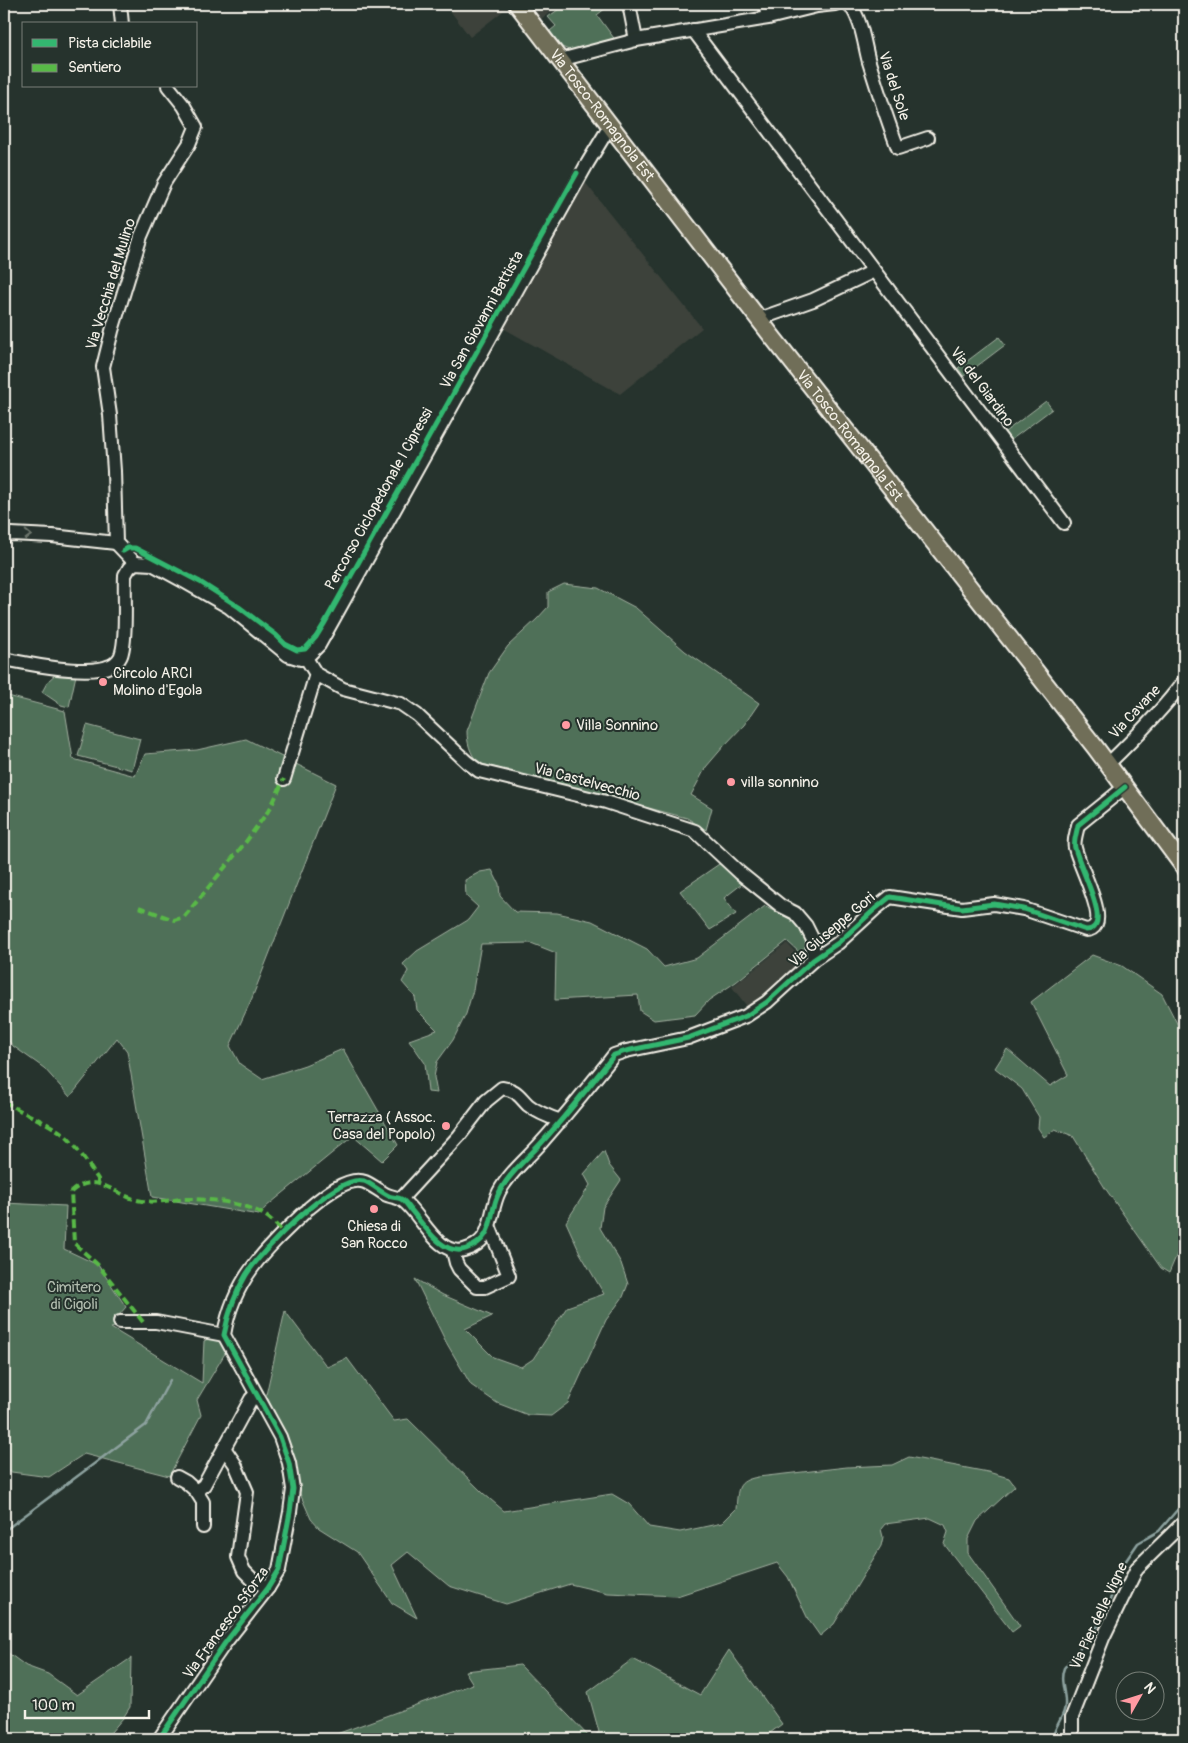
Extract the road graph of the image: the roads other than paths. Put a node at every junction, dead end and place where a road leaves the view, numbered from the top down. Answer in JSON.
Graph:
{"nodes":[{"id":1,"x":120,"y":4,"type":"edge"},
{"id":2,"x":518,"y":4,"type":"edge"},
{"id":3,"x":629,"y":4,"type":"edge"},
{"id":4,"x":765,"y":4,"type":"edge"},
{"id":5,"x":835,"y":4,"type":"edge"},
{"id":6,"x":850,"y":4,"type":"edge"},
{"id":7,"x":768,"y":18,"type":"junction"},
{"id":8,"x":122,"y":22,"type":"edge"},
{"id":9,"x":694,"y":30,"type":"junction"},
{"id":10,"x":636,"y":40,"type":"junction"},
{"id":11,"x":560,"y":60,"type":"junction"},
{"id":12,"x":170,"y":88,"type":"edge"},
{"id":13,"x":610,"y":126,"type":"junction"},
{"id":14,"x":928,"y":138,"type":"dead end"},
{"id":15,"x":874,"y":271,"type":"junction"},
{"id":16,"x":759,"y":319,"type":"junction"},
{"id":17,"x":1064,"y":523,"type":"dead end"},
{"id":18,"x":4,"y":537,"type":"edge"},
{"id":19,"x":116,"y":543,"type":"junction"},
{"id":20,"x":135,"y":563,"type":"junction"},
{"id":21,"x":306,"y":658,"type":"junction"},
{"id":22,"x":4,"y":660,"type":"edge"},
{"id":23,"x":316,"y":674,"type":"junction"},
{"id":24,"x":1184,"y":681,"type":"edge"},
{"id":25,"x":1108,"y":764,"type":"junction"},
{"id":26,"x":284,"y":779,"type":"dead end"},
{"id":27,"x":1125,"y":787,"type":"junction"},
{"id":28,"x":1184,"y":867,"type":"edge"},
{"id":29,"x":813,"y":960,"type":"junction"},
{"id":30,"x":561,"y":1121,"type":"junction"},
{"id":31,"x":401,"y":1199,"type":"junction"},
{"id":32,"x":490,"y":1228,"type":"junction"},
{"id":33,"x":452,"y":1251,"type":"junction"},
{"id":34,"x":120,"y":1322,"type":"dead end"},
{"id":35,"x":224,"y":1335,"type":"junction"},
{"id":36,"x":256,"y":1394,"type":"junction"},
{"id":37,"x":224,"y":1448,"type":"junction"},
{"id":38,"x":177,"y":1477,"type":"dead end"},
{"id":39,"x":196,"y":1492,"type":"junction"},
{"id":40,"x":1184,"y":1522,"type":"edge"},
{"id":41,"x":203,"y":1526,"type":"dead end"},
{"id":42,"x":268,"y":1588,"type":"junction"},
{"id":43,"x":159,"y":1739,"type":"edge"},
{"id":44,"x":1072,"y":1739,"type":"edge"}],
"edges":[{"from":1,"to":8,"type":"street"},
{"from":2,"to":11,"type":"main road","name":"Via Tosco-Romagnola Est"},
{"from":3,"to":10,"type":"street"},
{"from":4,"to":7,"type":"street"},
{"from":5,"to":7,"type":"street"},
{"from":6,"to":14,"type":"street","name":"Via del Sole"},
{"from":7,"to":9,"type":"street"},
{"from":9,"to":10,"type":"street"},
{"from":9,"to":15,"type":"street","name":"Via del Giardino"},
{"from":10,"to":11,"type":"street"},
{"from":11,"to":13,"type":"main road","name":"Via Tosco-Romagnola Est"},
{"from":12,"to":19,"type":"street","name":"Via Vecchia del Mulino"},
{"from":13,"to":16,"type":"main road","name":"Via Tosco-Romagnola Est"},
{"from":13,"to":21,"type":"street","name":"Via San Giovanni Battista"},
{"from":15,"to":16,"type":"street"},
{"from":15,"to":17,"type":"street","name":"Via del Giardino"},
{"from":16,"to":25,"type":"main road","name":"Via Tosco-Romagnola Est"},
{"from":18,"to":19,"type":"street","one_way":true},
{"from":19,"to":20,"type":"street"},
{"from":20,"to":21,"type":"street"},
{"from":20,"to":22,"type":"street"},
{"from":21,"to":23,"type":"street","name":"Via Castelvecchio"},
{"from":23,"to":26,"type":"street"},
{"from":23,"to":29,"type":"street","name":"Via Castelvecchio"},
{"from":24,"to":25,"type":"street","name":"Via Cavane"},
{"from":25,"to":27,"type":"main road","name":"Via Tosco-Romagnola Est"},
{"from":27,"to":28,"type":"main road","name":"Via Tosco-Romagnola Est"},
{"from":27,"to":29,"type":"street","name":"Via Giuseppe Gori"},
{"from":29,"to":30,"type":"street","name":"Via Giuseppe Gori"},
{"from":30,"to":31,"type":"street"},
{"from":30,"to":32,"type":"street","name":"Via Giuseppe Gori"},
{"from":31,"to":33,"type":"street"},
{"from":31,"to":35,"type":"street"},
{"from":32,"to":33,"type":"street"},
{"from":32,"to":33,"type":"street"},
{"from":34,"to":35,"type":"street"},
{"from":35,"to":36,"type":"street","name":"Via Francesco Sforza"},
{"from":36,"to":37,"type":"street"},
{"from":36,"to":42,"type":"street","name":"Via Francesco Sforza"},
{"from":37,"to":39,"type":"street"},
{"from":37,"to":42,"type":"street"},
{"from":38,"to":39,"type":"street"},
{"from":39,"to":41,"type":"street"},
{"from":40,"to":44,"type":"street","name":"Via Pier delle Vigne"},
{"from":42,"to":43,"type":"street","name":"Via Francesco Sforza"}]}
